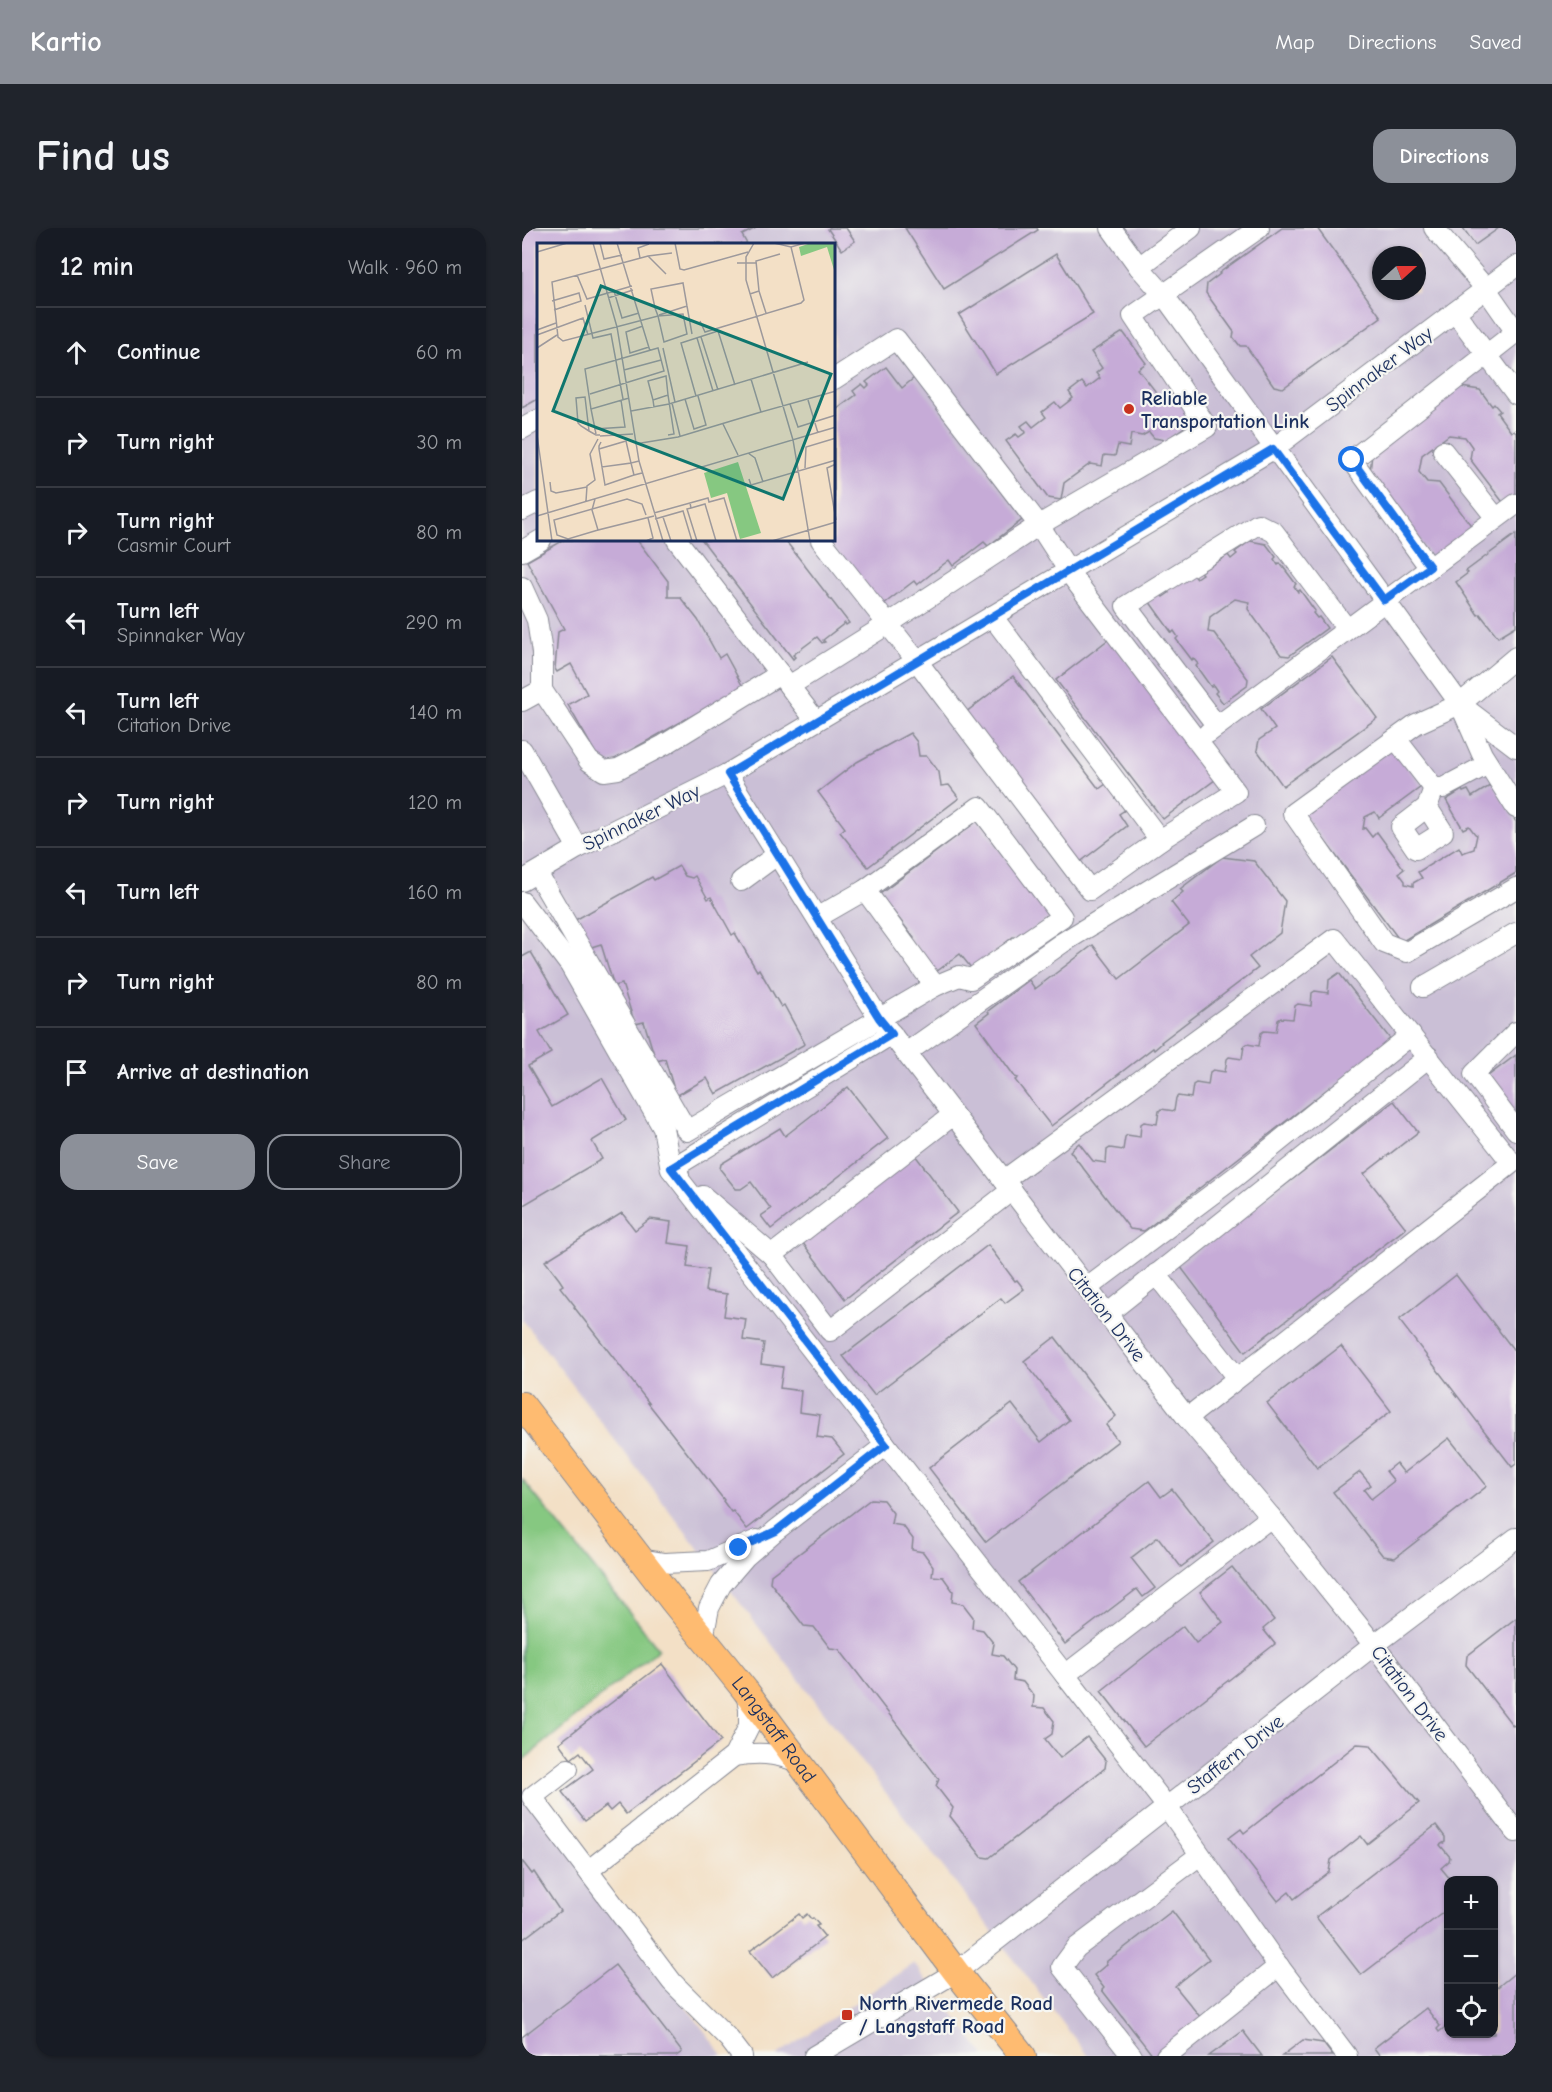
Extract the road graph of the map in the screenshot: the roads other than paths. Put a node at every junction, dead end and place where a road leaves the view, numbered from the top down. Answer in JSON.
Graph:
{"nodes":[{"id":1,"x":1111,"y":228,"type":"edge"},
{"id":2,"x":1191,"y":228,"type":"edge"},
{"id":3,"x":1259,"y":228,"type":"edge"},
{"id":4,"x":1434,"y":228,"type":"edge"},
{"id":5,"x":1516,"y":266,"type":"edge"},
{"id":6,"x":1140,"y":267,"type":"junction"},
{"id":7,"x":1486,"y":289,"type":"junction"},
{"id":8,"x":1163,"y":294,"type":"junction"},
{"id":9,"x":1455,"y":312,"type":"junction"},
{"id":10,"x":1486,"y":354,"type":"junction"},
{"id":11,"x":836,"y":378,"type":"edge"},
{"id":12,"x":1516,"y":394,"type":"edge"},
{"id":13,"x":537,"y":421,"type":"edge"},
{"id":14,"x":522,"y":429,"type":"edge"},
{"id":15,"x":1273,"y":449,"type":"junction"},
{"id":16,"x":1443,"y":451,"type":"dead end"},
{"id":17,"x":537,"y":502,"type":"edge"},
{"id":18,"x":1516,"y":504,"type":"edge"},
{"id":19,"x":522,"y":510,"type":"edge"},
{"id":20,"x":1496,"y":518,"type":"junction"},
{"id":21,"x":1039,"y":525,"type":"junction"},
{"id":22,"x":538,"y":542,"type":"edge"},
{"id":23,"x":679,"y":542,"type":"edge"},
{"id":24,"x":823,"y":542,"type":"edge"},
{"id":25,"x":522,"y":551,"type":"edge"},
{"id":26,"x":1430,"y":567,"type":"junction"},
{"id":27,"x":1069,"y":571,"type":"junction"},
{"id":28,"x":522,"y":587,"type":"edge"},
{"id":29,"x":1384,"y":600,"type":"junction"},
{"id":30,"x":992,"y":616,"type":"junction"},
{"id":31,"x":888,"y":624,"type":"junction"},
{"id":32,"x":1347,"y":629,"type":"junction"},
{"id":33,"x":1516,"y":657,"type":"edge"},
{"id":34,"x":917,"y":661,"type":"junction"},
{"id":35,"x":784,"y":680,"type":"junction"},
{"id":36,"x":542,"y":690,"type":"junction"},
{"id":37,"x":522,"y":702,"type":"edge"},
{"id":38,"x":1460,"y":704,"type":"junction"},
{"id":39,"x":816,"y":721,"type":"junction"},
{"id":40,"x":1217,"y":726,"type":"junction"},
{"id":41,"x":1396,"y":739,"type":"junction"},
{"id":42,"x":1197,"y":741,"type":"junction"},
{"id":43,"x":1516,"y":747,"type":"edge"},
{"id":44,"x":522,"y":750,"type":"edge"},
{"id":45,"x":1488,"y":764,"type":"junction"},
{"id":46,"x":728,"y":774,"type":"junction"},
{"id":47,"x":1434,"y":788,"type":"junction"},
{"id":48,"x":1427,"y":807,"type":"dead end"},
{"id":49,"x":1516,"y":808,"type":"edge"},
{"id":50,"x":1254,"y":826,"type":"dead end"},
{"id":51,"x":1160,"y":840,"type":"junction"},
{"id":52,"x":578,"y":848,"type":"junction"},
{"id":53,"x":778,"y":854,"type":"junction"},
{"id":54,"x":529,"y":877,"type":"edge"},
{"id":55,"x":741,"y":881,"type":"dead end"},
{"id":56,"x":1516,"y":888,"type":"edge"},
{"id":57,"x":865,"y":890,"type":"junction"},
{"id":58,"x":522,"y":902,"type":"edge"},
{"id":59,"x":818,"y":917,"type":"junction"},
{"id":60,"x":1516,"y":933,"type":"edge"},
{"id":61,"x":935,"y":986,"type":"junction"},
{"id":62,"x":1423,"y":987,"type":"dead end"},
{"id":63,"x":879,"y":1018,"type":"junction"},
{"id":64,"x":1516,"y":1032,"type":"edge"},
{"id":65,"x":892,"y":1034,"type":"junction"},
{"id":66,"x":1412,"y":1035,"type":"junction"},
{"id":67,"x":906,"y":1053,"type":"junction"},
{"id":68,"x":1429,"y":1057,"type":"junction"},
{"id":69,"x":953,"y":1114,"type":"junction"},
{"id":70,"x":1516,"y":1130,"type":"edge"},
{"id":71,"x":671,"y":1168,"type":"junction"},
{"id":72,"x":1008,"y":1185,"type":"junction"},
{"id":73,"x":772,"y":1255,"type":"junction"},
{"id":74,"x":1156,"y":1274,"type":"junction"},
{"id":75,"x":1087,"y":1288,"type":"junction"},
{"id":76,"x":1107,"y":1314,"type":"junction"},
{"id":77,"x":1237,"y":1378,"type":"junction"},
{"id":78,"x":522,"y":1405,"type":"edge"},
{"id":79,"x":1187,"y":1418,"type":"junction"},
{"id":80,"x":886,"y":1445,"type":"junction"},
{"id":81,"x":1271,"y":1517,"type":"junction"},
{"id":82,"x":776,"y":1531,"type":"junction"},
{"id":83,"x":1516,"y":1538,"type":"edge"},
{"id":84,"x":640,"y":1559,"type":"junction"},
{"id":85,"x":703,"y":1639,"type":"junction"},
{"id":86,"x":1374,"y":1645,"type":"junction"},
{"id":87,"x":1065,"y":1675,"type":"junction"},
{"id":88,"x":745,"y":1690,"type":"junction"},
{"id":89,"x":734,"y":1756,"type":"junction"},
{"id":90,"x":796,"y":1761,"type":"junction"},
{"id":91,"x":568,"y":1769,"type":"dead end"},
{"id":92,"x":1167,"y":1807,"type":"junction"},
{"id":93,"x":1516,"y":1832,"type":"edge"},
{"id":94,"x":1200,"y":1855,"type":"junction"},
{"id":95,"x":589,"y":1870,"type":"junction"},
{"id":96,"x":1279,"y":1966,"type":"junction"},
{"id":97,"x":956,"y":1972,"type":"junction"},
{"id":98,"x":742,"y":2056,"type":"edge"},
{"id":99,"x":814,"y":2056,"type":"edge"},
{"id":100,"x":1023,"y":2056,"type":"edge"},
{"id":101,"x":1132,"y":2056,"type":"edge"},
{"id":102,"x":1166,"y":2056,"type":"edge"},
{"id":103,"x":1347,"y":2056,"type":"edge"}],
"edges":[{"from":1,"to":6,"type":"street"},
{"from":2,"to":6,"type":"street"},
{"from":3,"to":8,"type":"street"},
{"from":4,"to":7,"type":"street"},
{"from":5,"to":7,"type":"street","name":"Spinnaker Way"},
{"from":6,"to":8,"type":"street"},
{"from":7,"to":9,"type":"street","name":"Spinnaker Way"},
{"from":7,"to":10,"type":"street"},
{"from":8,"to":15,"type":"street"},
{"from":8,"to":21,"type":"street"},
{"from":9,"to":10,"type":"street"},
{"from":9,"to":15,"type":"street","name":"Spinnaker Way"},
{"from":10,"to":12,"type":"street"},
{"from":10,"to":26,"type":"street"},
{"from":11,"to":21,"type":"street"},
{"from":13,"to":14,"type":"street"},
{"from":15,"to":27,"type":"street","name":"Spinnaker Way"},
{"from":15,"to":29,"type":"street"},
{"from":16,"to":20,"type":"street"},
{"from":17,"to":19,"type":"street"},
{"from":18,"to":20,"type":"street"},
{"from":20,"to":26,"type":"street"},
{"from":21,"to":27,"type":"street"},
{"from":21,"to":31,"type":"street"},
{"from":22,"to":25,"type":"street"},
{"from":23,"to":35,"type":"street"},
{"from":24,"to":31,"type":"street"},
{"from":26,"to":29,"type":"street"},
{"from":27,"to":30,"type":"street","name":"Spinnaker Way"},
{"from":27,"to":42,"type":"street"},
{"from":28,"to":36,"type":"street"},
{"from":29,"to":32,"type":"street"},
{"from":29,"to":38,"type":"street"},
{"from":30,"to":34,"type":"street","name":"Spinnaker Way"},
{"from":30,"to":51,"type":"street"},
{"from":31,"to":34,"type":"street"},
{"from":31,"to":35,"type":"street"},
{"from":32,"to":40,"type":"street"},
{"from":32,"to":40,"type":"street"},
{"from":33,"to":38,"type":"street"},
{"from":34,"to":39,"type":"street","name":"Spinnaker Way"},
{"from":34,"to":51,"type":"street"},
{"from":35,"to":36,"type":"street"},
{"from":35,"to":39,"type":"street"},
{"from":36,"to":37,"type":"street"},
{"from":38,"to":41,"type":"street"},
{"from":38,"to":43,"type":"street"},
{"from":38,"to":45,"type":"street"},
{"from":39,"to":46,"type":"street","name":"Spinnaker Way"},
{"from":40,"to":42,"type":"street"},
{"from":41,"to":47,"type":"street"},
{"from":41,"to":56,"type":"street"},
{"from":42,"to":51,"type":"street"},
{"from":44,"to":52,"type":"street"},
{"from":45,"to":47,"type":"street"},
{"from":45,"to":49,"type":"street"},
{"from":46,"to":52,"type":"street","name":"Spinnaker Way"},
{"from":46,"to":53,"type":"street","name":"Citation Drive"},
{"from":47,"to":48,"type":"street"},
{"from":50,"to":67,"type":"street"},
{"from":52,"to":54,"type":"street","name":"Spinnaker Way"},
{"from":53,"to":55,"type":"street"},
{"from":53,"to":59,"type":"street","name":"Citation Drive"},
{"from":54,"to":63,"type":"street"},
{"from":57,"to":59,"type":"street"},
{"from":57,"to":61,"type":"street"},
{"from":57,"to":61,"type":"street"},
{"from":58,"to":71,"type":"street"},
{"from":59,"to":63,"type":"street","name":"Citation Drive"},
{"from":60,"to":62,"type":"street"},
{"from":61,"to":63,"type":"street"},
{"from":63,"to":65,"type":"street","name":"Citation Drive"},
{"from":64,"to":70,"type":"street"},
{"from":65,"to":67,"type":"street","name":"Citation Drive"},
{"from":65,"to":71,"type":"street"},
{"from":66,"to":68,"type":"street"},
{"from":66,"to":72,"type":"street"},
{"from":66,"to":75,"type":"street"},
{"from":67,"to":69,"type":"street","name":"Citation Drive"},
{"from":68,"to":74,"type":"street"},
{"from":68,"to":77,"type":"street"},
{"from":69,"to":72,"type":"street","name":"Citation Drive"},
{"from":69,"to":73,"type":"street"},
{"from":71,"to":73,"type":"street"},
{"from":71,"to":80,"type":"street"},
{"from":72,"to":73,"type":"street"},
{"from":72,"to":75,"type":"street","name":"Citation Drive"},
{"from":74,"to":76,"type":"street"},
{"from":74,"to":77,"type":"street"},
{"from":75,"to":76,"type":"street","name":"Citation Drive"},
{"from":76,"to":79,"type":"street","name":"Citation Drive"},
{"from":77,"to":79,"type":"street"},
{"from":78,"to":84,"type":"main road","name":"Langstaff Road"},
{"from":79,"to":81,"type":"street","name":"Citation Drive"},
{"from":80,"to":82,"type":"street"},
{"from":80,"to":87,"type":"street"},
{"from":81,"to":86,"type":"street","name":"Citation Drive"},
{"from":81,"to":87,"type":"street"},
{"from":82,"to":84,"type":"street"},
{"from":82,"to":85,"type":"street"},
{"from":83,"to":86,"type":"street","name":"Staffern Drive"},
{"from":84,"to":85,"type":"main road","name":"Langstaff Road"},
{"from":85,"to":88,"type":"main road","name":"Langstaff Road"},
{"from":86,"to":92,"type":"street","name":"Staffern Drive"},
{"from":86,"to":93,"type":"street","name":"Citation Drive"},
{"from":87,"to":92,"type":"street"},
{"from":88,"to":89,"type":"street"},
{"from":88,"to":90,"type":"main road","name":"Langstaff Road"},
{"from":89,"to":90,"type":"street"},
{"from":89,"to":95,"type":"street"},
{"from":90,"to":97,"type":"main road","name":"Langstaff Road"},
{"from":91,"to":95,"type":"street"},
{"from":92,"to":94,"type":"street"},
{"from":92,"to":97,"type":"street","name":"Staffern Drive"},
{"from":94,"to":96,"type":"street"},
{"from":94,"to":101,"type":"street"},
{"from":95,"to":98,"type":"street"},
{"from":96,"to":102,"type":"street"},
{"from":96,"to":103,"type":"street"},
{"from":97,"to":99,"type":"street","name":"Staffern Drive"},
{"from":97,"to":100,"type":"main road","name":"Langstaff Road"}]}
